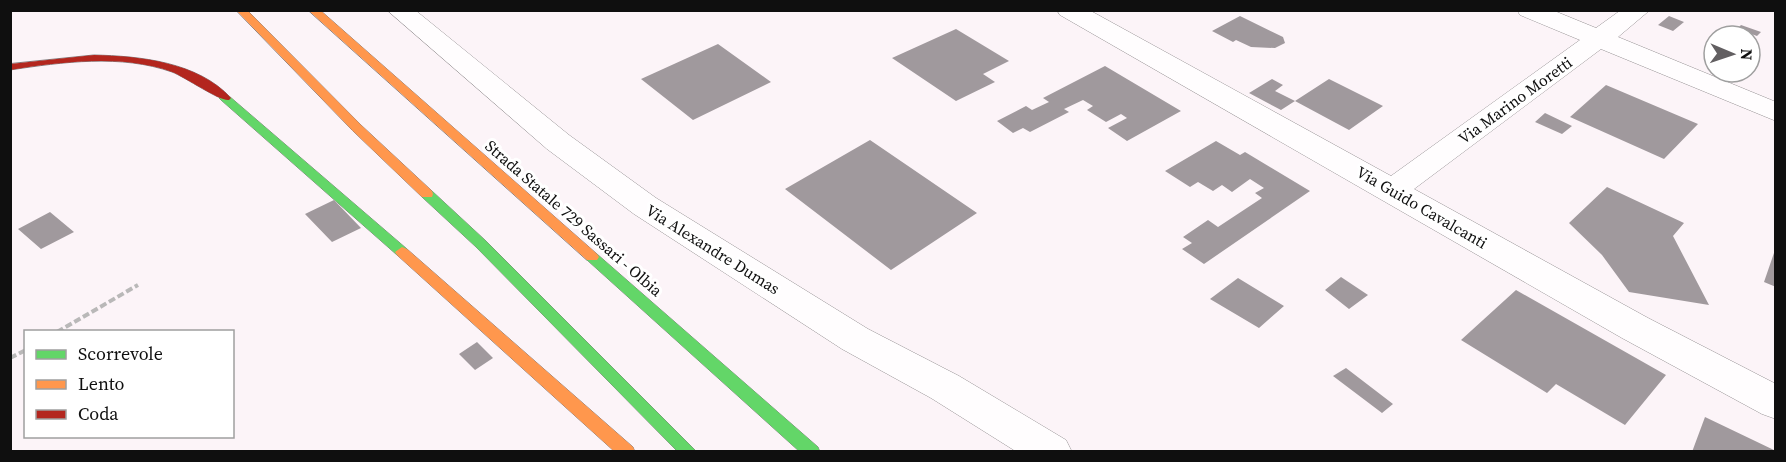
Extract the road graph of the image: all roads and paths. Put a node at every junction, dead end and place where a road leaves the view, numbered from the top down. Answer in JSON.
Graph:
{"nodes":[{"id":1,"x":241,"y":10,"type":"edge"},
{"id":2,"x":313,"y":10,"type":"edge"},
{"id":3,"x":399,"y":10,"type":"edge"},
{"id":4,"x":1069,"y":10,"type":"edge"},
{"id":5,"x":1529,"y":10,"type":"edge"},
{"id":6,"x":1638,"y":10,"type":"edge"},
{"id":7,"x":1598,"y":39,"type":"junction"},
{"id":8,"x":10,"y":67,"type":"edge"},
{"id":9,"x":1776,"y":111,"type":"edge"},
{"id":10,"x":1392,"y":190,"type":"junction"},
{"id":11,"x":138,"y":285,"type":"dead end"},
{"id":12,"x":60,"y":330,"type":"edge"},
{"id":13,"x":24,"y":351,"type":"edge"},
{"id":14,"x":10,"y":358,"type":"edge"},
{"id":15,"x":1776,"y":403,"type":"edge"},
{"id":16,"x":627,"y":452,"type":"edge"},
{"id":17,"x":689,"y":452,"type":"edge"},
{"id":18,"x":812,"y":452,"type":"edge"},
{"id":19,"x":1052,"y":452,"type":"edge"}],
"edges":[{"from":1,"to":17,"type":"highway"},
{"from":2,"to":18,"type":"highway","name":"Strada Statale 729 Sassari - Olbia"},
{"from":3,"to":19,"type":"street","name":"Via Alexandre Dumas"},
{"from":4,"to":10,"type":"street","name":"Via Guido Cavalcanti"},
{"from":5,"to":7,"type":"street"},
{"from":6,"to":7,"type":"street","name":"Via Marino Moretti"},
{"from":7,"to":9,"type":"street"},
{"from":7,"to":10,"type":"street","name":"Via Marino Moretti"},
{"from":8,"to":16,"type":"highway"},
{"from":10,"to":15,"type":"street","name":"Via Guido Cavalcanti"},
{"from":11,"to":12,"type":"path"},
{"from":13,"to":14,"type":"path"}]}
